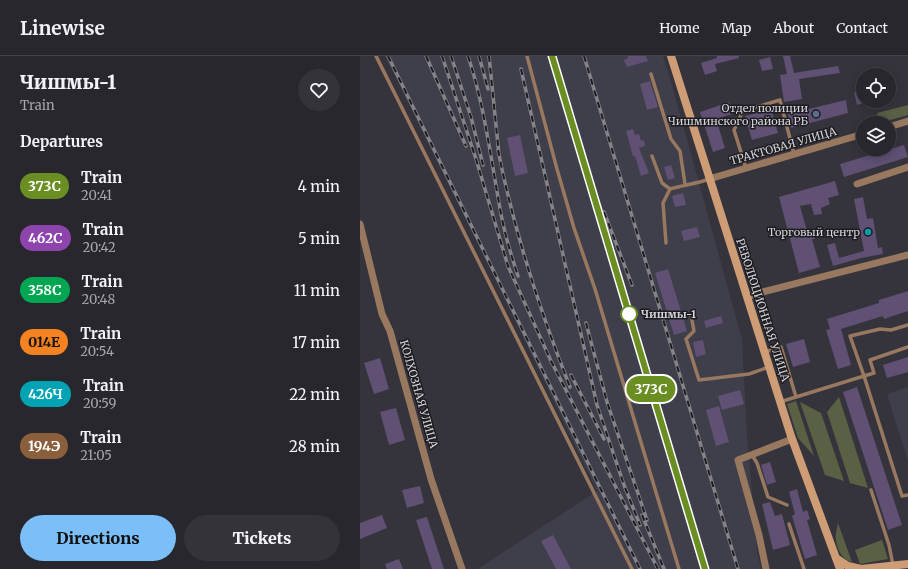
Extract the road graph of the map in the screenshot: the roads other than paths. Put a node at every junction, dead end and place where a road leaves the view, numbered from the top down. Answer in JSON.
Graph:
{"nodes":[{"id":1,"x":376,"y":56,"type":"edge"},
{"id":2,"x":527,"y":56,"type":"edge"},
{"id":3,"x":671,"y":56,"type":"edge"},
{"id":4,"x":651,"y":74,"type":"dead end"},
{"id":5,"x":908,"y":121,"type":"edge"},
{"id":6,"x":896,"y":125,"type":"edge"},
{"id":7,"x":856,"y":136,"type":"edge"},
{"id":8,"x":794,"y":154,"type":"junction"},
{"id":9,"x":652,"y":156,"type":"dead end"},
{"id":10,"x":908,"y":167,"type":"edge"},
{"id":11,"x":746,"y":168,"type":"junction"},
{"id":12,"x":709,"y":179,"type":"junction"},
{"id":13,"x":685,"y":184,"type":"junction"},
{"id":14,"x":857,"y":184,"type":"dead end"},
{"id":15,"x":670,"y":189,"type":"junction"},
{"id":16,"x":360,"y":224,"type":"edge"},
{"id":17,"x":362,"y":235,"type":"edge"},
{"id":18,"x":666,"y":243,"type":"dead end"},
{"id":19,"x":908,"y":255,"type":"edge"},
{"id":20,"x":747,"y":297,"type":"junction"},
{"id":21,"x":690,"y":315,"type":"dead end"},
{"id":22,"x":908,"y":324,"type":"edge"},
{"id":23,"x":908,"y":347,"type":"edge"},
{"id":24,"x":764,"y":352,"type":"junction"},
{"id":25,"x":769,"y":367,"type":"junction"},
{"id":26,"x":864,"y":376,"type":"junction"},
{"id":27,"x":796,"y":397,"type":"junction"},
{"id":28,"x":780,"y":402,"type":"junction"},
{"id":29,"x":792,"y":439,"type":"junction"},
{"id":30,"x":752,"y":455,"type":"junction"},
{"id":31,"x":871,"y":490,"type":"dead end"},
{"id":32,"x":908,"y":495,"type":"edge"},
{"id":33,"x":787,"y":505,"type":"dead end"},
{"id":34,"x":789,"y":524,"type":"dead end"},
{"id":35,"x":836,"y":558,"type":"junction"},
{"id":36,"x":908,"y":564,"type":"edge"},
{"id":37,"x":888,"y":567,"type":"edge"},
{"id":38,"x":462,"y":569,"type":"edge"},
{"id":39,"x":632,"y":569,"type":"edge"},
{"id":40,"x":678,"y":569,"type":"edge"},
{"id":41,"x":766,"y":569,"type":"edge"},
{"id":42,"x":804,"y":569,"type":"edge"},
{"id":43,"x":840,"y":569,"type":"edge"},
{"id":44,"x":861,"y":569,"type":"edge"},
{"id":45,"x":866,"y":569,"type":"edge"}],
"edges":[{"from":1,"to":39,"type":"lane"},
{"from":2,"to":40,"type":"lane"},
{"from":3,"to":12,"type":"main road","name":"РЕВОЛЮЦИОННАЯ УЛИЦА"},
{"from":4,"to":13,"type":"lane"},
{"from":5,"to":6,"type":"street"},
{"from":7,"to":8,"type":"street","name":"ТРАКТОВАЯ УЛИЦА"},
{"from":8,"to":11,"type":"street","name":"ТРАКТОВАЯ УЛИЦА"},
{"from":8,"to":11,"type":"lane"},
{"from":9,"to":15,"type":"lane"},
{"from":10,"to":14,"type":"street"},
{"from":11,"to":12,"type":"street","name":"ТРАКТОВАЯ УЛИЦА"},
{"from":12,"to":13,"type":"lane"},
{"from":12,"to":20,"type":"main road","name":"РЕВОЛЮЦИОННАЯ УЛИЦА"},
{"from":13,"to":15,"type":"lane"},
{"from":15,"to":18,"type":"lane"},
{"from":16,"to":17,"type":"street","name":"КОЛХОЗНАЯ УЛИЦА"},
{"from":17,"to":38,"type":"street","name":"КОЛХОЗНАЯ УЛИЦА"},
{"from":19,"to":20,"type":"street"},
{"from":20,"to":24,"type":"main road","name":"РЕВОЛЮЦИОННАЯ УЛИЦА"},
{"from":21,"to":25,"type":"lane"},
{"from":22,"to":26,"type":"lane"},
{"from":23,"to":26,"type":"lane"},
{"from":24,"to":25,"type":"main road","name":"РЕВОЛЮЦИОННАЯ УЛИЦА"},
{"from":24,"to":27,"type":"lane"},
{"from":25,"to":28,"type":"main road","name":"РЕВОЛЮЦИОННАЯ УЛИЦА"},
{"from":26,"to":27,"type":"lane"},
{"from":26,"to":32,"type":"lane"},
{"from":27,"to":28,"type":"lane"},
{"from":28,"to":29,"type":"main road","name":"РЕВОЛЮЦИОННАЯ УЛИЦА"},
{"from":29,"to":30,"type":"street"},
{"from":29,"to":35,"type":"main road","name":"РЕВОЛЮЦИОННАЯ УЛИЦА"},
{"from":30,"to":33,"type":"lane"},
{"from":30,"to":41,"type":"street"},
{"from":31,"to":37,"type":"lane"},
{"from":34,"to":42,"type":"lane"},
{"from":35,"to":43,"type":"main road","name":"РЕВОЛЮЦИОННАЯ УЛИЦА"},
{"from":35,"to":44,"type":"main road"},
{"from":36,"to":37,"type":"main road"},
{"from":37,"to":45,"type":"main road"},
{"from":44,"to":45,"type":"main road"}]}
